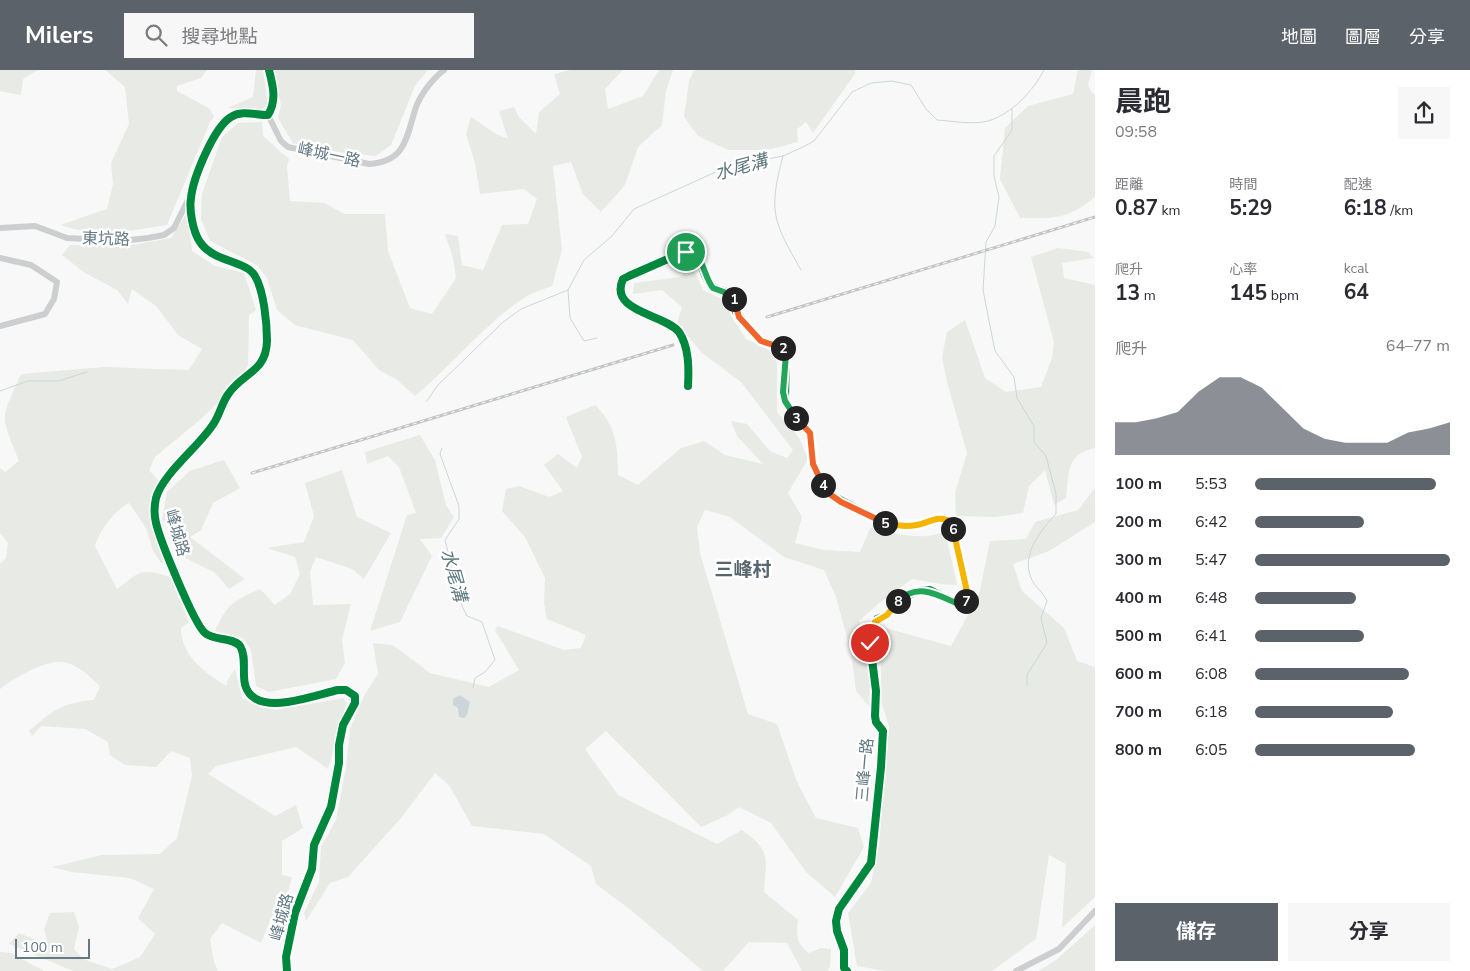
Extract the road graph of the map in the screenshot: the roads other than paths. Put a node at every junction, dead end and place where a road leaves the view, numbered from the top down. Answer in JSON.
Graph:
{"nodes":[{"id":1,"x":269,"y":70,"type":"edge"},
{"id":2,"x":444,"y":70,"type":"edge"},
{"id":3,"x":268,"y":114,"type":"junction"},
{"id":4,"x":191,"y":195,"type":"junction"},
{"id":5,"x":0,"y":228,"type":"edge"},
{"id":6,"x":0,"y":258,"type":"edge"},
{"id":7,"x":0,"y":326,"type":"edge"},
{"id":8,"x":688,"y":386,"type":"dead end"},
{"id":9,"x":1095,"y":911,"type":"edge"},
{"id":10,"x":287,"y":971,"type":"edge"},
{"id":11,"x":846,"y":971,"type":"edge"},
{"id":12,"x":1016,"y":971,"type":"edge"}],
"edges":[{"from":1,"to":3,"type":"street"},
{"from":2,"to":3,"type":"street","name":"峰城一路"},
{"from":3,"to":4,"type":"street","name":"峰城路"},
{"from":4,"to":5,"type":"street","name":"東坑路"},
{"from":4,"to":10,"type":"street","name":"峰城路"},
{"from":6,"to":7,"type":"street"},
{"from":8,"to":11,"type":"street","name":"三峰一路"},
{"from":9,"to":12,"type":"street"}]}
